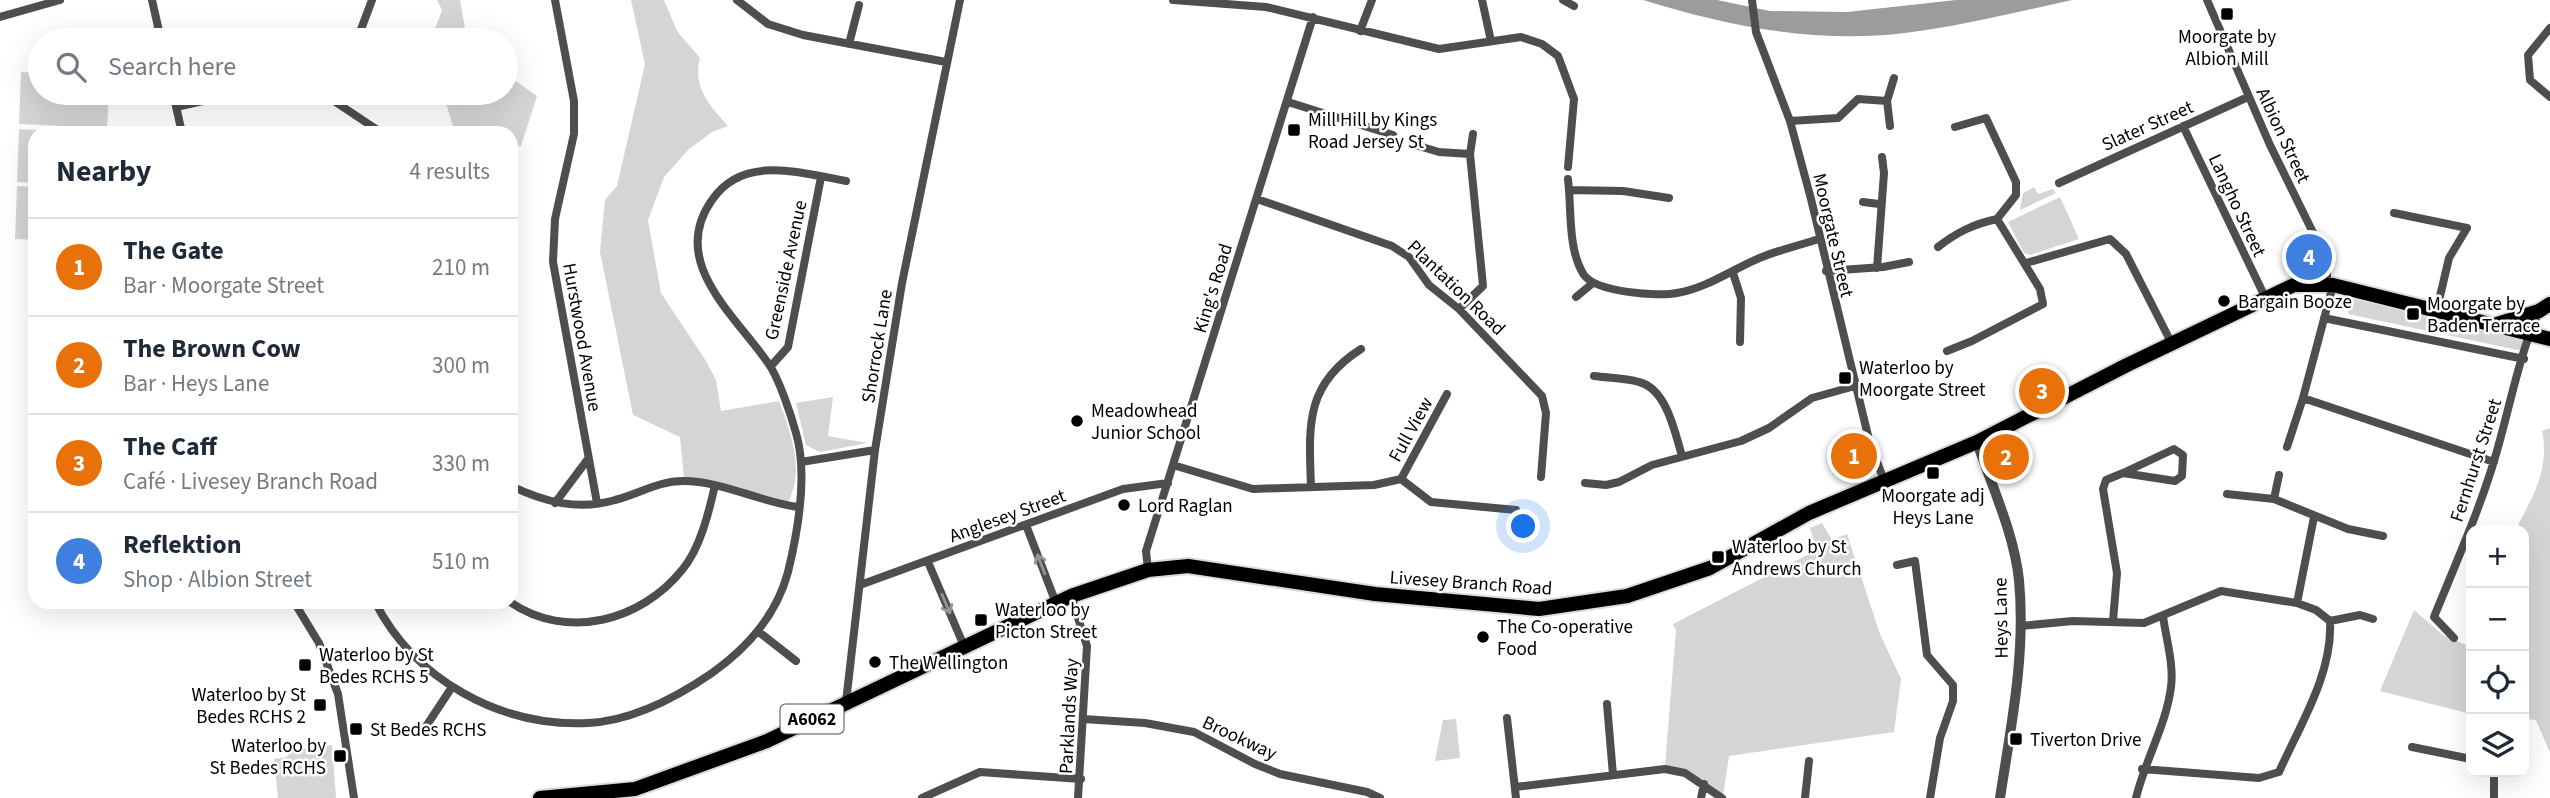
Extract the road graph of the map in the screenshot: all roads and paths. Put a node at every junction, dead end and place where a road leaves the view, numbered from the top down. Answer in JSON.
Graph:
{"nodes":[{"id":1,"x":60,"y":0,"type":"edge"},
{"id":2,"x":152,"y":0,"type":"edge"},
{"id":3,"x":372,"y":0,"type":"edge"},
{"id":4,"x":555,"y":0,"type":"edge"},
{"id":5,"x":737,"y":0,"type":"edge"},
{"id":6,"x":960,"y":0,"type":"edge"},
{"id":7,"x":1173,"y":0,"type":"edge"},
{"id":8,"x":1371,"y":0,"type":"edge"},
{"id":9,"x":1482,"y":0,"type":"edge"},
{"id":10,"x":1563,"y":0,"type":"edge"},
{"id":11,"x":2207,"y":0,"type":"edge"},
{"id":12,"x":1752,"y":1,"type":"edge"},
{"id":13,"x":1267,"y":3,"type":"edge"},
{"id":14,"x":859,"y":5,"type":"dead end"},
{"id":15,"x":1574,"y":6,"type":"dead end"},
{"id":16,"x":0,"y":17,"type":"edge"},
{"id":17,"x":1313,"y":17,"type":"junction"},
{"id":18,"x":158,"y":28,"type":"edge"},
{"id":19,"x":362,"y":28,"type":"edge"},
{"id":20,"x":2550,"y":28,"type":"edge"},
{"id":21,"x":1360,"y":31,"type":"junction"},
{"id":22,"x":1491,"y":41,"type":"junction"},
{"id":23,"x":849,"y":44,"type":"junction"},
{"id":24,"x":946,"y":62,"type":"junction"},
{"id":25,"x":1894,"y":78,"type":"dead end"},
{"id":26,"x":2248,"y":97,"type":"junction"},
{"id":27,"x":2550,"y":97,"type":"edge"},
{"id":28,"x":1887,"y":101,"type":"junction"},
{"id":29,"x":1288,"y":102,"type":"junction"},
{"id":30,"x":185,"y":105,"type":"edge"},
{"id":31,"x":345,"y":105,"type":"edge"},
{"id":32,"x":176,"y":107,"type":"joint"},
{"id":33,"x":1790,"y":121,"type":"junction"},
{"id":34,"x":1890,"y":125,"type":"dead end"},
{"id":35,"x":180,"y":126,"type":"edge"},
{"id":36,"x":373,"y":126,"type":"edge"},
{"id":37,"x":2183,"y":126,"type":"junction"},
{"id":38,"x":1955,"y":127,"type":"dead end"},
{"id":39,"x":1474,"y":134,"type":"dead end"},
{"id":40,"x":1392,"y":135,"type":"dead end"},
{"id":41,"x":1412,"y":144,"type":"dead end"},
{"id":42,"x":1470,"y":154,"type":"junction"},
{"id":43,"x":1882,"y":157,"type":"dead end"},
{"id":44,"x":1568,"y":167,"type":"dead end"},
{"id":45,"x":821,"y":177,"type":"junction"},
{"id":46,"x":1568,"y":179,"type":"dead end"},
{"id":47,"x":846,"y":181,"type":"dead end"},
{"id":48,"x":2059,"y":183,"type":"dead end"},
{"id":49,"x":1569,"y":190,"type":"junction"},
{"id":50,"x":1669,"y":198,"type":"dead end"},
{"id":51,"x":1256,"y":199,"type":"junction"},
{"id":52,"x":1863,"y":202,"type":"dead end"},
{"id":53,"x":1880,"y":204,"type":"junction"},
{"id":54,"x":2394,"y":213,"type":"dead end"},
{"id":55,"x":1997,"y":219,"type":"junction"},
{"id":56,"x":1819,"y":239,"type":"junction"},
{"id":57,"x":1938,"y":247,"type":"dead end"},
{"id":58,"x":1909,"y":262,"type":"dead end"},
{"id":59,"x":2026,"y":264,"type":"junction"},
{"id":60,"x":1877,"y":268,"type":"junction"},
{"id":61,"x":1826,"y":271,"type":"junction"},
{"id":62,"x":1733,"y":273,"type":"junction"},
{"id":63,"x":1593,"y":283,"type":"junction"},
{"id":64,"x":2330,"y":284,"type":"junction"},
{"id":65,"x":1576,"y":297,"type":"dead end"},
{"id":66,"x":2265,"y":298,"type":"junction"},
{"id":67,"x":2544,"y":308,"type":"edge"},
{"id":68,"x":1459,"y":309,"type":"junction"},
{"id":69,"x":2437,"y":309,"type":"junction"},
{"id":70,"x":2324,"y":318,"type":"junction"},
{"id":71,"x":2497,"y":324,"type":"junction"},
{"id":72,"x":2528,"y":335,"type":"junction"},
{"id":73,"x":2550,"y":339,"type":"edge"},
{"id":74,"x":1740,"y":342,"type":"dead end"},
{"id":75,"x":2172,"y":344,"type":"junction"},
{"id":76,"x":1361,"y":349,"type":"dead end"},
{"id":77,"x":1947,"y":351,"type":"dead end"},
{"id":78,"x":2524,"y":359,"type":"junction"},
{"id":79,"x":771,"y":366,"type":"junction"},
{"id":80,"x":1594,"y":376,"type":"dead end"},
{"id":81,"x":1855,"y":386,"type":"junction"},
{"id":82,"x":1447,"y":394,"type":"dead end"},
{"id":83,"x":2303,"y":398,"type":"junction"},
{"id":84,"x":1977,"y":442,"type":"junction"},
{"id":85,"x":2287,"y":447,"type":"dead end"},
{"id":86,"x":875,"y":450,"type":"junction"},
{"id":87,"x":1682,"y":456,"type":"junction"},
{"id":88,"x":588,"y":459,"type":"junction"},
{"id":89,"x":801,"y":462,"type":"junction"},
{"id":90,"x":2494,"y":462,"type":"junction"},
{"id":91,"x":1173,"y":464,"type":"junction"},
{"id":92,"x":2123,"y":473,"type":"junction"},
{"id":93,"x":2278,"y":475,"type":"dead end"},
{"id":94,"x":1541,"y":477,"type":"dead end"},
{"id":95,"x":1401,"y":479,"type":"junction"},
{"id":96,"x":1884,"y":480,"type":"junction"},
{"id":97,"x":1585,"y":483,"type":"dead end"},
{"id":98,"x":1168,"y":484,"type":"junction"},
{"id":99,"x":715,"y":485,"type":"junction"},
{"id":100,"x":1311,"y":487,"type":"junction"},
{"id":101,"x":518,"y":489,"type":"edge"},
{"id":102,"x":2227,"y":494,"type":"dead end"},
{"id":103,"x":2274,"y":499,"type":"junction"},
{"id":104,"x":555,"y":503,"type":"junction"},
{"id":105,"x":597,"y":503,"type":"junction"},
{"id":106,"x":798,"y":507,"type":"junction"},
{"id":107,"x":1516,"y":510,"type":"dead end"},
{"id":108,"x":2314,"y":517,"type":"junction"},
{"id":109,"x":1026,"y":525,"type":"junction"},
{"id":110,"x":2383,"y":536,"type":"dead end"},
{"id":111,"x":928,"y":562,"type":"junction"},
{"id":112,"x":1897,"y":565,"type":"dead end"},
{"id":113,"x":1148,"y":570,"type":"junction"},
{"id":114,"x":860,"y":585,"type":"junction"},
{"id":115,"x":1071,"y":596,"type":"junction"},
{"id":116,"x":1056,"y":603,"type":"junction"},
{"id":117,"x":2297,"y":603,"type":"junction"},
{"id":118,"x":518,"y":605,"type":"edge"},
{"id":119,"x":298,"y":609,"type":"edge"},
{"id":120,"x":379,"y":609,"type":"edge"},
{"id":121,"x":2163,"y":616,"type":"junction"},
{"id":122,"x":2373,"y":619,"type":"dead end"},
{"id":123,"x":2113,"y":621,"type":"junction"},
{"id":124,"x":2330,"y":621,"type":"junction"},
{"id":125,"x":2020,"y":626,"type":"junction"},
{"id":126,"x":759,"y":632,"type":"junction"},
{"id":127,"x":2454,"y":638,"type":"dead end"},
{"id":128,"x":964,"y":646,"type":"junction"},
{"id":129,"x":796,"y":661,"type":"dead end"},
{"id":130,"x":452,"y":687,"type":"junction"},
{"id":131,"x":846,"y":702,"type":"junction"},
{"id":132,"x":1607,"y":704,"type":"dead end"},
{"id":133,"x":1507,"y":718,"type":"dead end"},
{"id":134,"x":1083,"y":719,"type":"junction"},
{"id":135,"x":423,"y":731,"type":"dead end"},
{"id":136,"x":2412,"y":747,"type":"dead end"},
{"id":137,"x":2466,"y":758,"type":"edge"},
{"id":138,"x":1809,"y":761,"type":"dead end"},
{"id":139,"x":2142,"y":769,"type":"junction"},
{"id":140,"x":1613,"y":775,"type":"junction"},
{"id":141,"x":2494,"y":777,"type":"edge"},
{"id":142,"x":1081,"y":779,"type":"junction"},
{"id":143,"x":1704,"y":785,"type":"junction"},
{"id":144,"x":1515,"y":787,"type":"junction"},
{"id":145,"x":1350,"y":794,"type":"edge"},
{"id":146,"x":354,"y":798,"type":"edge"},
{"id":147,"x":540,"y":798,"type":"edge"},
{"id":148,"x":922,"y":798,"type":"edge"},
{"id":149,"x":1077,"y":798,"type":"edge"},
{"id":150,"x":1380,"y":798,"type":"edge"},
{"id":151,"x":1516,"y":798,"type":"edge"},
{"id":152,"x":1701,"y":798,"type":"edge"},
{"id":153,"x":1721,"y":798,"type":"edge"},
{"id":154,"x":1805,"y":798,"type":"edge"},
{"id":155,"x":1930,"y":798,"type":"edge"},
{"id":156,"x":2000,"y":798,"type":"edge"},
{"id":157,"x":2136,"y":798,"type":"edge"},
{"id":158,"x":2494,"y":798,"type":"edge"}],
"edges":[{"from":1,"to":16,"type":"street"},
{"from":2,"to":18,"type":"street"},
{"from":3,"to":19,"type":"street"},
{"from":4,"to":88,"type":"street","name":"Hurstwood Avenue"},
{"from":5,"to":23,"type":"street"},
{"from":6,"to":24,"type":"street","name":"Shorrock Lane"},
{"from":7,"to":13,"type":"street"},
{"from":8,"to":21,"type":"street"},
{"from":9,"to":22,"type":"street"},
{"from":10,"to":15,"type":"street"},
{"from":11,"to":26,"type":"street","name":"Albion Street"},
{"from":12,"to":33,"type":"street","name":"Moorgate Street"},
{"from":13,"to":17,"type":"street"},
{"from":14,"to":23,"type":"street"},
{"from":17,"to":21,"type":"street"},
{"from":17,"to":29,"type":"street","name":"King's Road"},
{"from":20,"to":27,"type":"street"},
{"from":21,"to":22,"type":"street"},
{"from":22,"to":44,"type":"street"},
{"from":23,"to":24,"type":"street"},
{"from":24,"to":86,"type":"street","name":"Shorrock Lane"},
{"from":25,"to":28,"type":"street"},
{"from":26,"to":37,"type":"street","name":"Slater Street"},
{"from":26,"to":64,"type":"street","name":"Albion Street"},
{"from":28,"to":33,"type":"street"},
{"from":28,"to":34,"type":"street"},
{"from":29,"to":40,"type":"street"},
{"from":29,"to":51,"type":"street","name":"King's Road"},
{"from":30,"to":32,"type":"street"},
{"from":31,"to":36,"type":"street"},
{"from":32,"to":35,"type":"street"},
{"from":33,"to":56,"type":"street","name":"Moorgate Street"},
{"from":37,"to":48,"type":"street","name":"Slater Street"},
{"from":37,"to":66,"type":"street","name":"Langho Street"},
{"from":38,"to":55,"type":"street"},
{"from":39,"to":42,"type":"street"},
{"from":41,"to":42,"type":"street"},
{"from":42,"to":68,"type":"street"},
{"from":43,"to":53,"type":"street"},
{"from":45,"to":47,"type":"street","name":"Greenside Avenue"},
{"from":45,"to":79,"type":"street","name":"Greenside Avenue"},
{"from":45,"to":79,"type":"street","name":"Greenside Avenue"},
{"from":46,"to":49,"type":"street"},
{"from":49,"to":50,"type":"street"},
{"from":49,"to":63,"type":"street"},
{"from":51,"to":68,"type":"street","name":"Plantation Road"},
{"from":51,"to":91,"type":"street","name":"King's Road"},
{"from":52,"to":53,"type":"street"},
{"from":53,"to":60,"type":"street"},
{"from":54,"to":69,"type":"street"},
{"from":55,"to":57,"type":"street"},
{"from":55,"to":59,"type":"street"},
{"from":56,"to":61,"type":"street","name":"Moorgate Street"},
{"from":56,"to":62,"type":"street"},
{"from":58,"to":60,"type":"street"},
{"from":59,"to":75,"type":"street"},
{"from":59,"to":77,"type":"street"},
{"from":60,"to":61,"type":"street"},
{"from":61,"to":81,"type":"street","name":"Moorgate Street"},
{"from":62,"to":63,"type":"street"},
{"from":62,"to":74,"type":"street"},
{"from":63,"to":65,"type":"street"},
{"from":64,"to":66,"type":"main road","name":"Livesey Branch Road","number":"A6062"},
{"from":64,"to":69,"type":"main road","name":"Livesey Branch Road","number":"A6062"},
{"from":64,"to":70,"type":"street"},
{"from":66,"to":75,"type":"main road","name":"Livesey Branch Road","number":"A6062"},
{"from":67,"to":71,"type":"main road"},
{"from":67,"to":72,"type":"street","name":"Fernhurst Street"},
{"from":68,"to":94,"type":"street","name":"Plantation Road"},
{"from":69,"to":71,"type":"main road","name":"Livesey Branch Road","number":"A6062"},
{"from":70,"to":78,"type":"street"},
{"from":70,"to":83,"type":"street"},
{"from":71,"to":72,"type":"main road","name":"Livesey Branch Road","number":"A6062"},
{"from":72,"to":73,"type":"main road","name":"Livesey Branch Road","number":"A6062"},
{"from":72,"to":78,"type":"street","name":"Fernhurst Street"},
{"from":75,"to":84,"type":"main road","name":"Livesey Branch Road","number":"A6062"},
{"from":76,"to":100,"type":"street"},
{"from":78,"to":90,"type":"street","name":"Fernhurst Street"},
{"from":79,"to":89,"type":"street","name":"Greenside Avenue"},
{"from":80,"to":87,"type":"street"},
{"from":81,"to":87,"type":"street"},
{"from":81,"to":96,"type":"street","name":"Moorgate Street"},
{"from":82,"to":95,"type":"street","name":"Full View"},
{"from":83,"to":85,"type":"street"},
{"from":83,"to":90,"type":"street"},
{"from":84,"to":96,"type":"main road","name":"Livesey Branch Road","number":"A6062"},
{"from":84,"to":125,"type":"street","name":"Heys Lane"},
{"from":86,"to":89,"type":"street"},
{"from":86,"to":114,"type":"street","name":"Shorrock Lane"},
{"from":87,"to":97,"type":"street"},
{"from":88,"to":104,"type":"street"},
{"from":88,"to":105,"type":"street","name":"Hurstwood Avenue"},
{"from":89,"to":106,"type":"street","name":"Greenside Avenue"},
{"from":90,"to":127,"type":"street","name":"Fernhurst Street"},
{"from":91,"to":98,"type":"street","name":"King's Road"},
{"from":91,"to":100,"type":"street","name":"Full View"},
{"from":92,"to":92,"type":"street"},
{"from":92,"to":123,"type":"street"},
{"from":93,"to":103,"type":"street"},
{"from":95,"to":100,"type":"street","name":"Full View"},
{"from":95,"to":107,"type":"street","name":"Full View"},
{"from":96,"to":113,"type":"main road","name":"Livesey Branch Road","number":"A6062"},
{"from":98,"to":109,"type":"street","name":"Anglesey Street"},
{"from":98,"to":113,"type":"street","name":"King's Road"},
{"from":99,"to":105,"type":"street"},
{"from":99,"to":106,"type":"street"},
{"from":99,"to":118,"type":"street"},
{"from":101,"to":104,"type":"street"},
{"from":102,"to":103,"type":"street"},
{"from":103,"to":108,"type":"street"},
{"from":104,"to":105,"type":"street"},
{"from":106,"to":126,"type":"street","name":"Greenside Avenue"},
{"from":108,"to":110,"type":"street"},
{"from":108,"to":117,"type":"street"},
{"from":109,"to":111,"type":"street","name":"Anglesey Street"},
{"from":116,"to":109,"type":"street","one_way":true},
{"from":111,"to":114,"type":"street","name":"Anglesey Street"},
{"from":111,"to":128,"type":"street","one_way":true},
{"from":112,"to":155,"type":"street"},
{"from":113,"to":115,"type":"main road","name":"Livesey Branch Road","number":"A6062"},
{"from":114,"to":131,"type":"street","name":"Shorrock Lane"},
{"from":115,"to":116,"type":"main road","name":"Livesey Branch Road","number":"A6062"},
{"from":115,"to":134,"type":"street","name":"Parklands Way"},
{"from":116,"to":128,"type":"main road","name":"Livesey Branch Road","number":"A6062"},
{"from":117,"to":121,"type":"street"},
{"from":117,"to":124,"type":"street"},
{"from":119,"to":146,"type":"street"},
{"from":120,"to":130,"type":"street","name":"Greenside Avenue"},
{"from":121,"to":123,"type":"street"},
{"from":121,"to":139,"type":"street"},
{"from":122,"to":124,"type":"street"},
{"from":123,"to":125,"type":"street"},
{"from":124,"to":139,"type":"street"},
{"from":125,"to":156,"type":"street","name":"Heys Lane"},
{"from":126,"to":129,"type":"street"},
{"from":126,"to":130,"type":"street","name":"Greenside Avenue"},
{"from":128,"to":131,"type":"main road","name":"Livesey Branch Road","number":"A6062"},
{"from":130,"to":135,"type":"street"},
{"from":131,"to":147,"type":"main road","name":"Livesey Branch Road","number":"A6062"},
{"from":132,"to":140,"type":"street"},
{"from":133,"to":144,"type":"street"},
{"from":134,"to":142,"type":"street","name":"Parklands Way"},
{"from":134,"to":145,"type":"street","name":"Brookway"},
{"from":136,"to":137,"type":"street"},
{"from":138,"to":154,"type":"street"},
{"from":139,"to":157,"type":"street"},
{"from":140,"to":143,"type":"street"},
{"from":140,"to":144,"type":"street"},
{"from":141,"to":158,"type":"street"},
{"from":142,"to":148,"type":"street"},
{"from":142,"to":149,"type":"street","name":"Parklands Way"},
{"from":143,"to":152,"type":"street"},
{"from":143,"to":153,"type":"street"},
{"from":144,"to":151,"type":"street"},
{"from":145,"to":150,"type":"street","name":"Brookway"}]}
